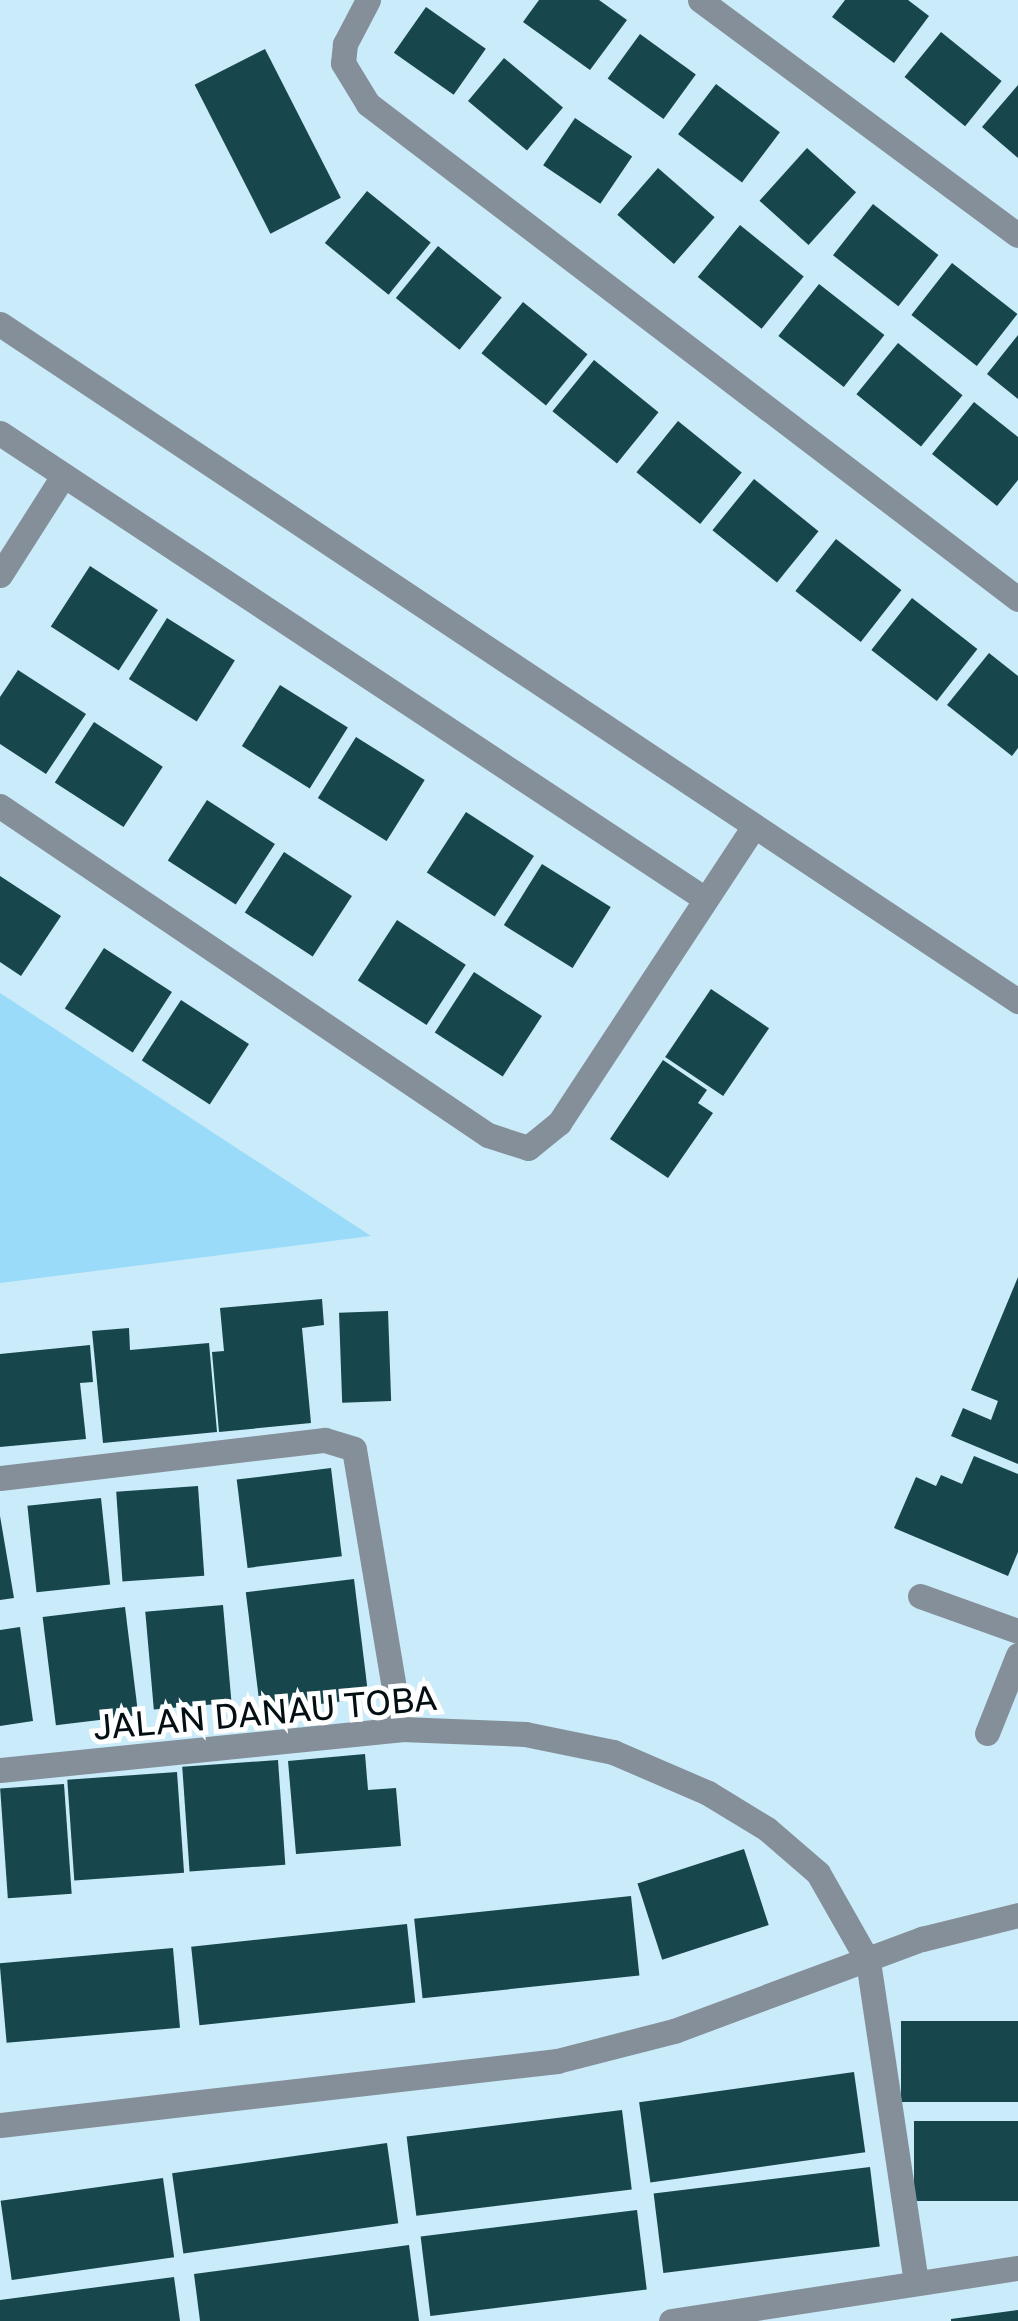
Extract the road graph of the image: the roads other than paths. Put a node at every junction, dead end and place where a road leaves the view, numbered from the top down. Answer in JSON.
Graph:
{"nodes":[{"id":1,"x":368,"y":0,"type":"edge"},
{"id":2,"x":700,"y":0,"type":"edge"},
{"id":3,"x":1018,"y":235,"type":"edge"},
{"id":4,"x":0,"y":324,"type":"edge"},
{"id":5,"x":0,"y":433,"type":"edge"},
{"id":6,"x":64,"y":476,"type":"junction"},
{"id":7,"x":0,"y":574,"type":"edge"},
{"id":8,"x":1018,"y":599,"type":"edge"},
{"id":9,"x":0,"y":806,"type":"edge"},
{"id":10,"x":752,"y":830,"type":"junction"},
{"id":11,"x":702,"y":896,"type":"junction"},
{"id":12,"x":1018,"y":1001,"type":"edge"},
{"id":13,"x":0,"y":1478,"type":"edge"},
{"id":14,"x":920,"y":1596,"type":"dead end"},
{"id":15,"x":1018,"y":1631,"type":"edge"},
{"id":16,"x":1018,"y":1655,"type":"edge"},
{"id":17,"x":401,"y":1730,"type":"junction"},
{"id":18,"x":987,"y":1732,"type":"dead end"},
{"id":19,"x":0,"y":1770,"type":"edge"},
{"id":20,"x":1018,"y":1915,"type":"edge"},
{"id":21,"x":868,"y":1960,"type":"junction"},
{"id":22,"x":0,"y":2125,"type":"edge"},
{"id":23,"x":1018,"y":2268,"type":"edge"},
{"id":24,"x":916,"y":2281,"type":"junction"},
{"id":25,"x":788,"y":2311,"type":"edge"},
{"id":26,"x":671,"y":2321,"type":"edge"}],
"edges":[{"from":1,"to":8,"type":"street"},
{"from":2,"to":3,"type":"street"},
{"from":4,"to":10,"type":"street"},
{"from":5,"to":6,"type":"street"},
{"from":6,"to":7,"type":"street"},
{"from":6,"to":11,"type":"street"},
{"from":9,"to":11,"type":"street"},
{"from":10,"to":11,"type":"street"},
{"from":10,"to":12,"type":"street"},
{"from":13,"to":17,"type":"street"},
{"from":14,"to":15,"type":"street"},
{"from":16,"to":18,"type":"street"},
{"from":17,"to":19,"type":"street","name":"JALAN DANAU TOBA"},
{"from":17,"to":21,"type":"street","name":"JALAN DANAU TOBA"},
{"from":20,"to":21,"type":"street"},
{"from":21,"to":22,"type":"street"},
{"from":21,"to":24,"type":"street"},
{"from":23,"to":24,"type":"street"},
{"from":24,"to":25,"type":"street"},
{"from":25,"to":26,"type":"street"}]}
